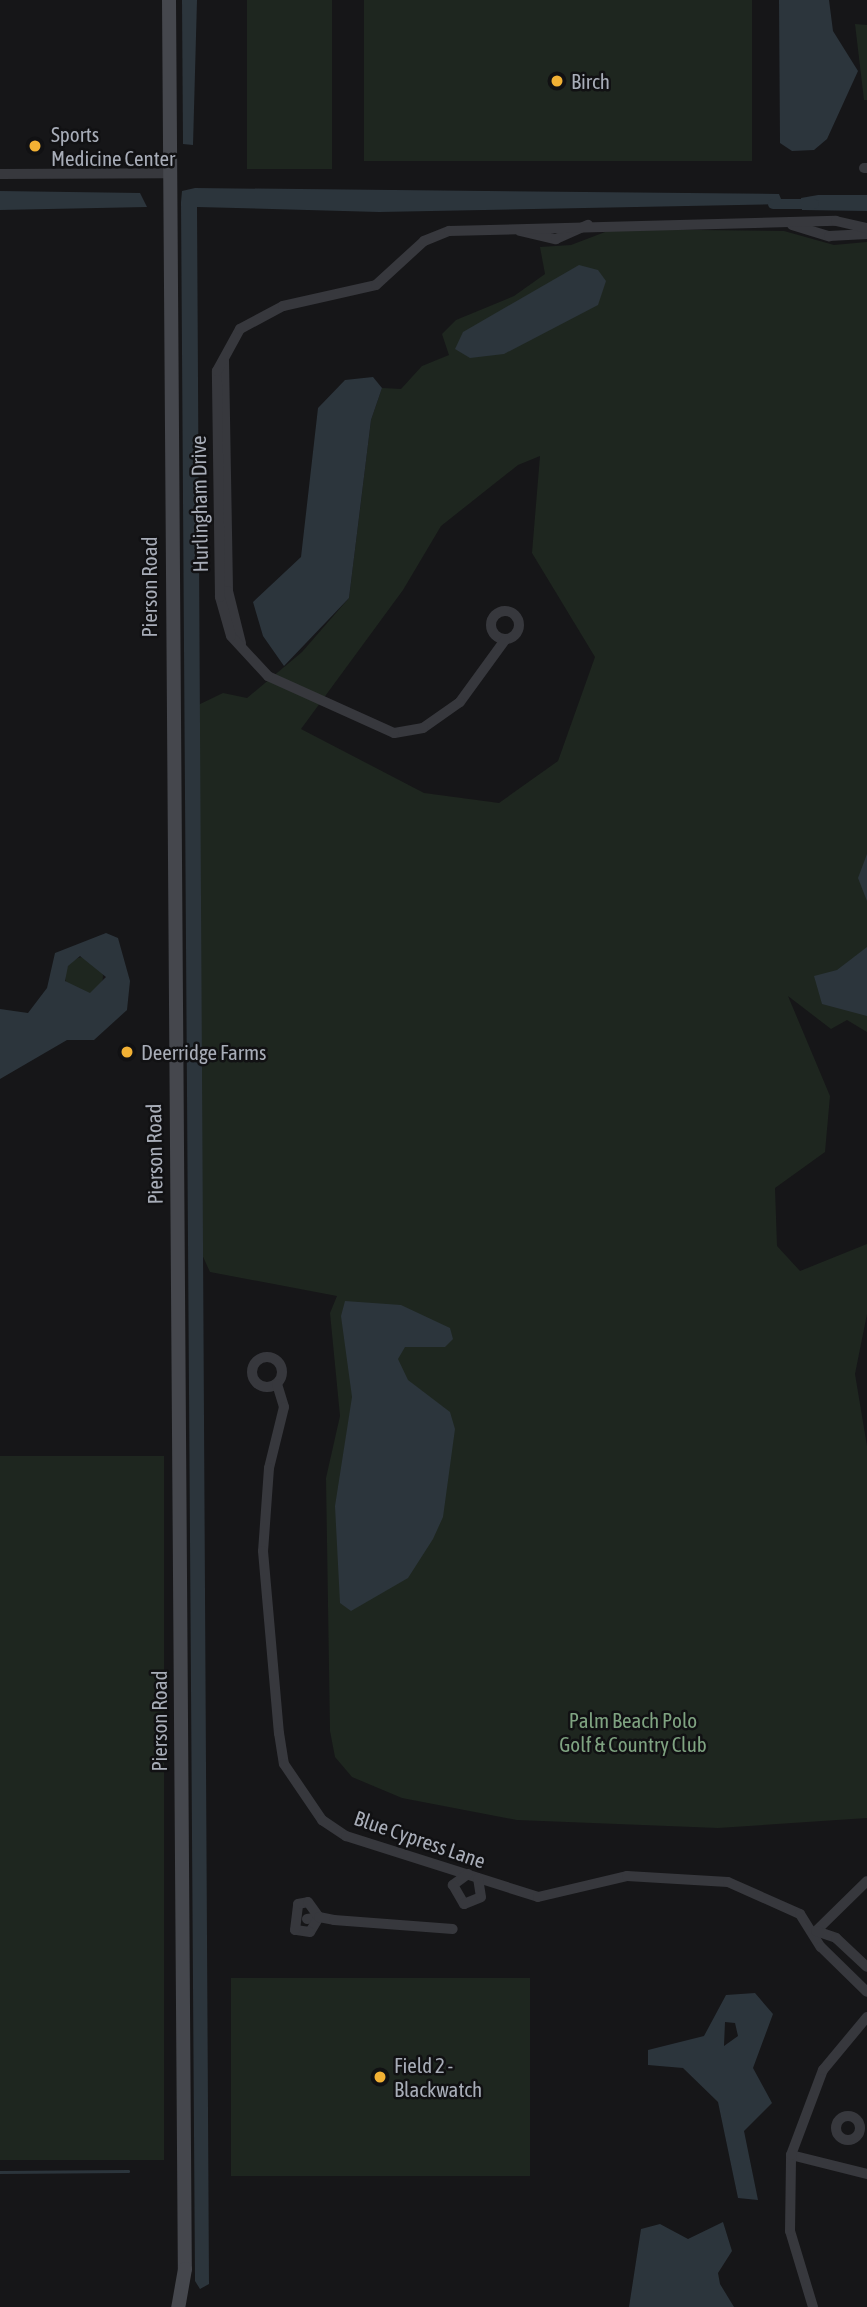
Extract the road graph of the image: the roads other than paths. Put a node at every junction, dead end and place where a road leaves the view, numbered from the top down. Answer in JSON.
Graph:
{"nodes":[{"id":1,"x":169,"y":0,"type":"edge"},
{"id":2,"x":167,"y":173,"type":"junction"},
{"id":3,"x":0,"y":174,"type":"edge"},
{"id":4,"x":781,"y":222,"type":"junction"},
{"id":5,"x":592,"y":223,"type":"junction"},
{"id":6,"x":867,"y":228,"type":"edge"},
{"id":7,"x":514,"y":229,"type":"junction"},
{"id":8,"x":867,"y":234,"type":"edge"},
{"id":9,"x":505,"y":640,"type":"dead end"},
{"id":10,"x":278,"y":1384,"type":"dead end"},
{"id":11,"x":867,"y":1881,"type":"edge"},
{"id":12,"x":313,"y":1918,"type":"dead end"},
{"id":13,"x":453,"y":1929,"type":"dead end"},
{"id":14,"x":816,"y":1931,"type":"junction"},
{"id":15,"x":867,"y":1968,"type":"edge"},
{"id":16,"x":867,"y":1992,"type":"edge"},
{"id":17,"x":867,"y":2017,"type":"edge"},
{"id":18,"x":791,"y":2155,"type":"junction"},
{"id":19,"x":867,"y":2174,"type":"edge"},
{"id":20,"x":178,"y":2307,"type":"edge"},
{"id":21,"x":813,"y":2307,"type":"edge"}],
"edges":[{"from":1,"to":2,"type":"street","name":"Pierson Road"},
{"from":2,"to":3,"type":"street"},
{"from":2,"to":20,"type":"street","name":"Pierson Road"},
{"from":4,"to":5,"type":"street","name":"Hurlingham Drive"},
{"from":4,"to":6,"type":"street","name":"Hurlingham Drive"},
{"from":4,"to":8,"type":"street","name":"Hurlingham Drive"},
{"from":5,"to":7,"type":"street","name":"Hurlingham Drive"},
{"from":5,"to":7,"type":"street","name":"Hurlingham Drive"},
{"from":7,"to":9,"type":"street","name":"Hurlingham Drive"},
{"from":10,"to":14,"type":"street","name":"Blue Cypress Lane"},
{"from":11,"to":14,"type":"street"},
{"from":12,"to":13,"type":"street"},
{"from":14,"to":15,"type":"street","name":"Blue Cypress Lane"},
{"from":14,"to":16,"type":"street","name":"Blue Cypress Lane"},
{"from":17,"to":18,"type":"street"},
{"from":18,"to":19,"type":"street"},
{"from":18,"to":21,"type":"street"}]}
